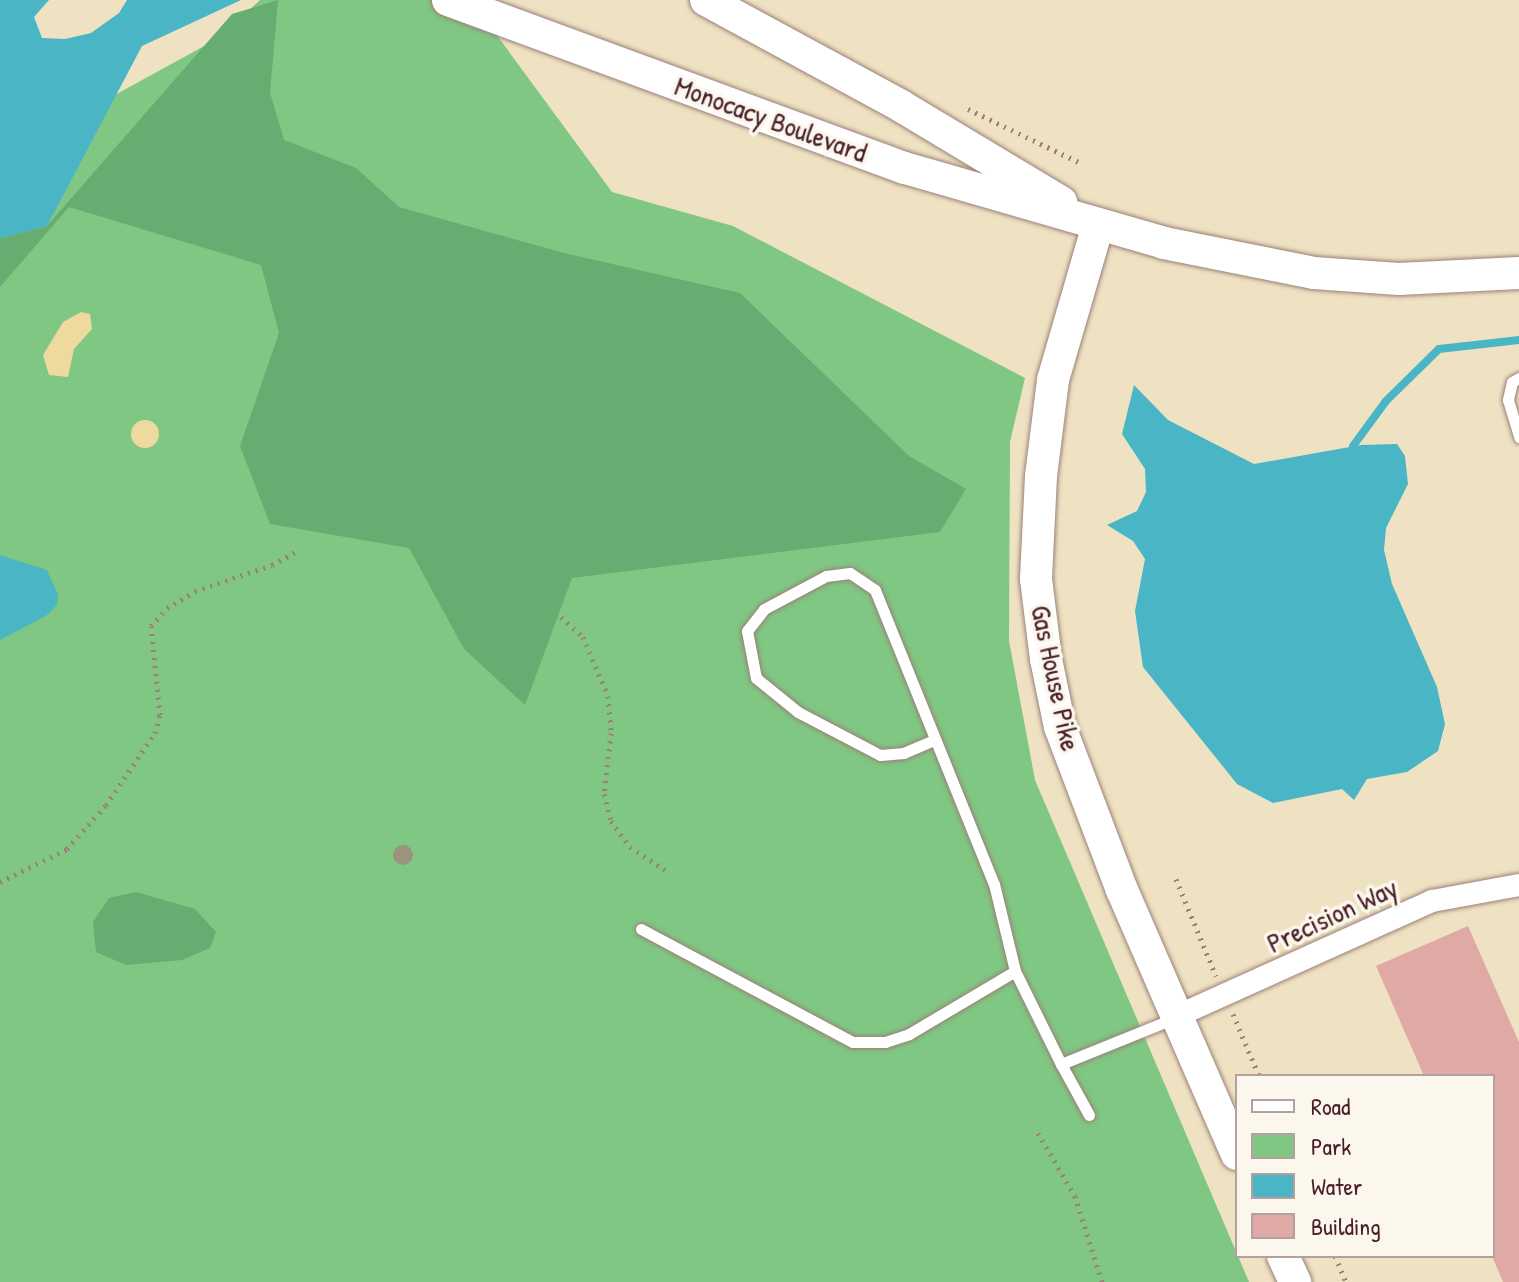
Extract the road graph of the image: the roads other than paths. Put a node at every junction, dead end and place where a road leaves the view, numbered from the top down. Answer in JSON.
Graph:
{"nodes":[{"id":1,"x":448,"y":0,"type":"edge"},
{"id":2,"x":706,"y":0,"type":"edge"},
{"id":3,"x":1098,"y":225,"type":"junction"},
{"id":4,"x":1519,"y":273,"type":"edge"},
{"id":5,"x":1519,"y":378,"type":"edge"},
{"id":6,"x":1519,"y":437,"type":"edge"},
{"id":7,"x":934,"y":740,"type":"junction"},
{"id":8,"x":1519,"y":885,"type":"edge"},
{"id":9,"x":641,"y":929,"type":"dead end"},
{"id":10,"x":1015,"y":971,"type":"junction"},
{"id":11,"x":1175,"y":1017,"type":"junction"},
{"id":12,"x":1061,"y":1064,"type":"junction"},
{"id":13,"x":1089,"y":1115,"type":"dead end"},
{"id":14,"x":1235,"y":1150,"type":"edge"},
{"id":15,"x":1284,"y":1258,"type":"edge"},
{"id":16,"x":1295,"y":1282,"type":"edge"}],
"edges":[{"from":1,"to":3,"type":"main road","name":"Monocacy Boulevard"},
{"from":2,"to":3,"type":"main road","name":"Monocacy Boulevard"},
{"from":3,"to":4,"type":"main road","name":"Monocacy Boulevard"},
{"from":3,"to":11,"type":"main road","name":"Gas House Pike"},
{"from":5,"to":6,"type":"lane"},
{"from":7,"to":7,"type":"lane"},
{"from":7,"to":10,"type":"lane"},
{"from":8,"to":11,"type":"street","name":"Precision Way"},
{"from":9,"to":10,"type":"lane"},
{"from":10,"to":12,"type":"lane"},
{"from":11,"to":12,"type":"lane"},
{"from":11,"to":14,"type":"main road","name":"Gas House Pike"},
{"from":12,"to":13,"type":"lane"},
{"from":15,"to":16,"type":"main road"}]}
